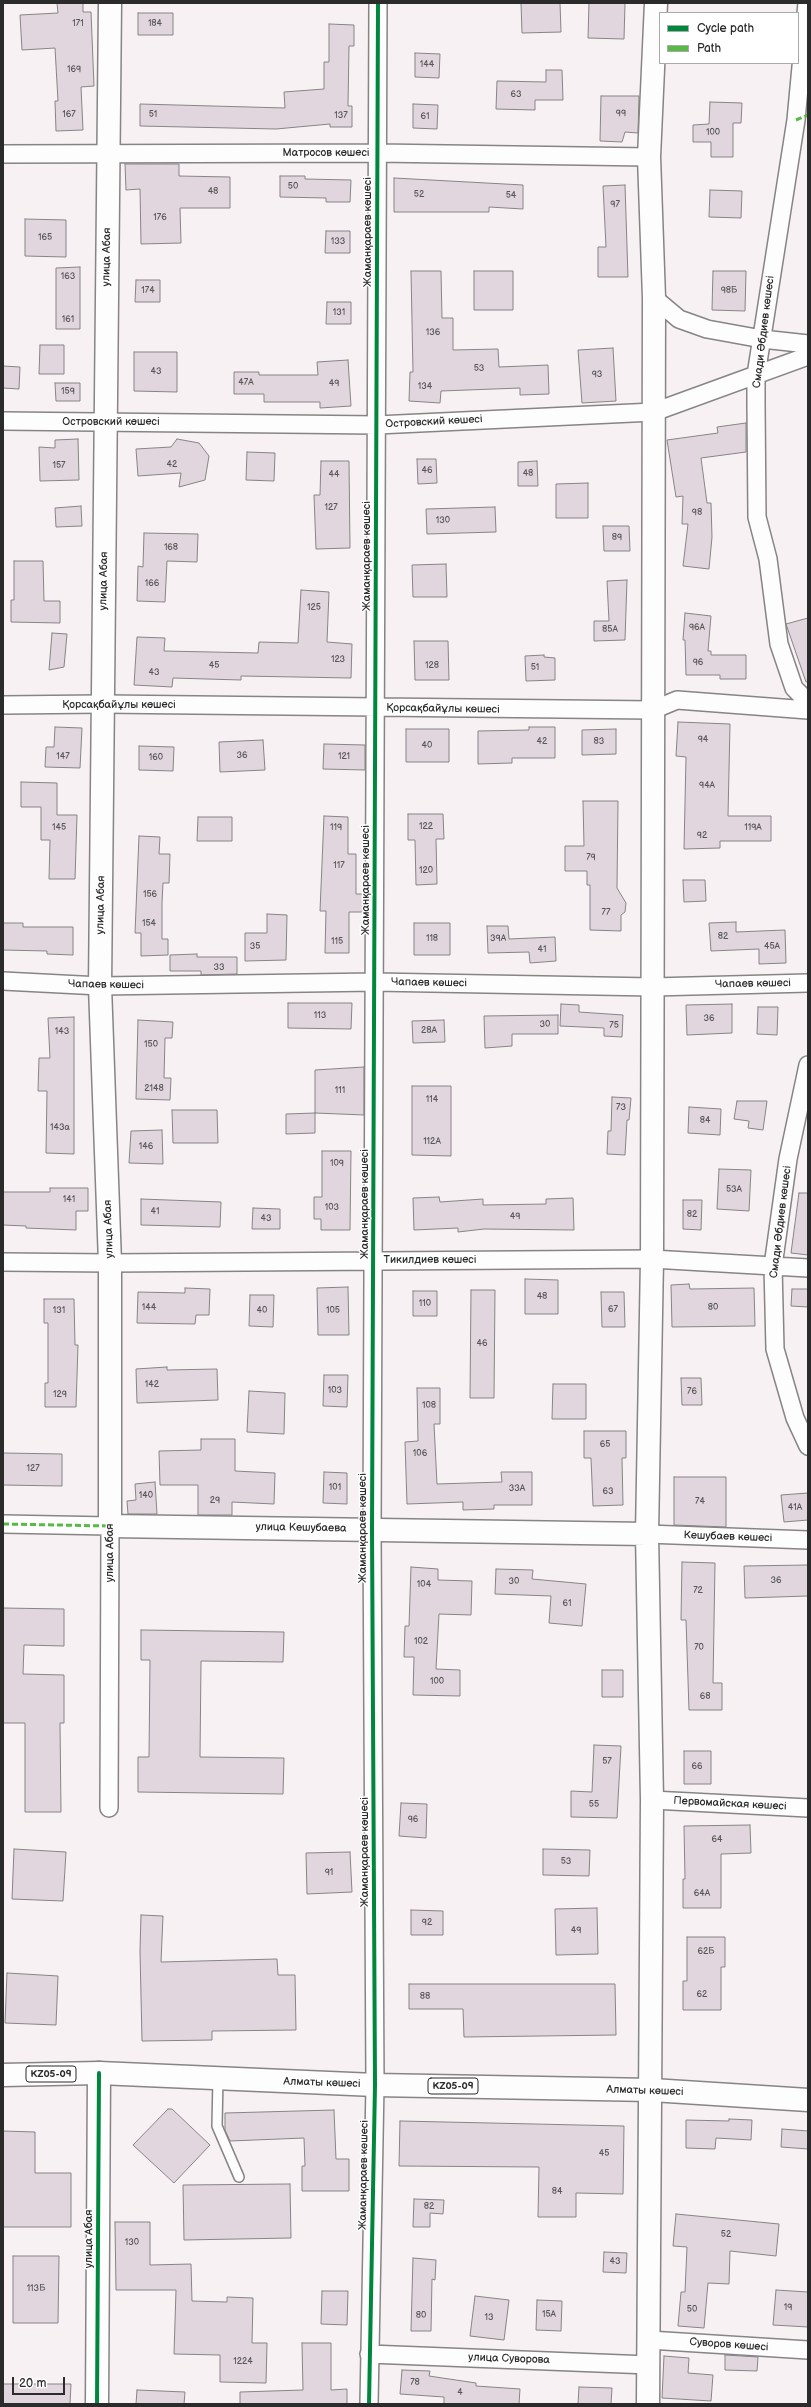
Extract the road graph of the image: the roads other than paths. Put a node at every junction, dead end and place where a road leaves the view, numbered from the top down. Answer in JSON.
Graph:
{"nodes":[{"id":1,"x":110,"y":3,"type":"edge"},
{"id":2,"x":378,"y":3,"type":"edge"},
{"id":3,"x":656,"y":3,"type":"edge"},
{"id":4,"x":807,"y":3,"type":"edge"},
{"id":5,"x":802,"y":118,"type":"edge"},
{"id":6,"x":108,"y":153,"type":"junction"},
{"id":7,"x":378,"y":153,"type":"junction"},
{"id":8,"x":3,"y":154,"type":"edge"},
{"id":9,"x":649,"y":157,"type":"junction"},
{"id":10,"x":654,"y":298,"type":"junction"},
{"id":11,"x":762,"y":339,"type":"junction"},
{"id":12,"x":808,"y":344,"type":"edge"},
{"id":13,"x":808,"y":356,"type":"edge"},
{"id":14,"x":756,"y":375,"type":"junction"},
{"id":15,"x":654,"y":412,"type":"junction"},
{"id":16,"x":3,"y":421,"type":"edge"},
{"id":17,"x":106,"y":422,"type":"junction"},
{"id":18,"x":377,"y":425,"type":"junction"},
{"id":19,"x":808,"y":702,"type":"edge"},
{"id":20,"x":103,"y":704,"type":"junction"},
{"id":21,"x":3,"y":705,"type":"edge"},
{"id":22,"x":376,"y":708,"type":"junction"},
{"id":23,"x":653,"y":710,"type":"junction"},
{"id":24,"x":808,"y":710,"type":"edge"},
{"id":25,"x":3,"y":981,"type":"edge"},
{"id":26,"x":375,"y":982,"type":"junction"},
{"id":27,"x":808,"y":983,"type":"edge"},
{"id":28,"x":100,"y":986,"type":"junction"},
{"id":29,"x":653,"y":987,"type":"junction"},
{"id":30,"x":808,"y":1065,"type":"edge"},
{"id":31,"x":652,"y":1259,"type":"junction"},
{"id":32,"x":374,"y":1261,"type":"junction"},
{"id":33,"x":3,"y":1262,"type":"edge"},
{"id":34,"x":110,"y":1263,"type":"junction"},
{"id":35,"x":773,"y":1266,"type":"junction"},
{"id":36,"x":808,"y":1268,"type":"edge"},
{"id":37,"x":808,"y":1446,"type":"edge"},
{"id":38,"x":3,"y":1524,"type":"edge"},
{"id":39,"x":110,"y":1526,"type":"junction"},
{"id":40,"x":372,"y":1529,"type":"junction"},
{"id":41,"x":647,"y":1534,"type":"junction"},
{"id":42,"x":808,"y":1540,"type":"edge"},
{"id":43,"x":652,"y":1800,"type":"junction"},
{"id":44,"x":110,"y":1808,"type":"dead end"},
{"id":45,"x":808,"y":1808,"type":"edge"},
{"id":46,"x":98,"y":2073,"type":"junction"},
{"id":47,"x":3,"y":2075,"type":"edge"},
{"id":48,"x":218,"y":2078,"type":"junction"},
{"id":49,"x":375,"y":2085,"type":"junction"},
{"id":50,"x":652,"y":2090,"type":"junction"},
{"id":51,"x":808,"y":2100,"type":"edge"},
{"id":52,"x":239,"y":2177,"type":"dead end"},
{"id":53,"x":649,"y":2340,"type":"junction"},
{"id":54,"x":808,"y":2350,"type":"edge"},
{"id":55,"x":369,"y":2354,"type":"junction"},
{"id":56,"x":649,"y":2365,"type":"junction"},
{"id":57,"x":97,"y":2404,"type":"edge"},
{"id":58,"x":369,"y":2404,"type":"edge"},
{"id":59,"x":648,"y":2404,"type":"edge"}],
"edges":[{"from":1,"to":6,"type":"main road","name":"улица Абая"},
{"from":2,"to":7,"type":"street","name":"Жаманқараев көшесі"},
{"from":3,"to":9,"type":"main road"},
{"from":4,"to":5,"type":"street","name":"Смади Әбдиев көшесі"},
{"from":5,"to":11,"type":"street","name":"Смади Әбдиев көшесі"},
{"from":6,"to":7,"type":"street","name":"Матросов көшесі"},
{"from":6,"to":8,"type":"street","name":"Матросов көшесі"},
{"from":6,"to":17,"type":"main road","name":"улица Абая"},
{"from":7,"to":9,"type":"street","name":"Матросов көшесі"},
{"from":7,"to":18,"type":"street","name":"Жаманқараев көшесі"},
{"from":9,"to":10,"type":"main road"},
{"from":10,"to":11,"type":"street"},
{"from":10,"to":15,"type":"main road"},
{"from":11,"to":12,"type":"street"},
{"from":11,"to":14,"type":"street","name":"Смади Әбдиев көшесі"},
{"from":13,"to":14,"type":"street","name":"Островский көшесі"},
{"from":14,"to":15,"type":"street","name":"Островский көшесі"},
{"from":14,"to":19,"type":"street","name":"Смади Әбдиев көшесі"},
{"from":15,"to":18,"type":"street","name":"Островский көшесі"},
{"from":15,"to":23,"type":"main road"},
{"from":16,"to":17,"type":"street","name":"Островский көшесі"},
{"from":17,"to":18,"type":"street","name":"Островский көшесі"},
{"from":17,"to":20,"type":"main road","name":"улица Абая"},
{"from":18,"to":22,"type":"street","name":"Жаманқараев көшесі"},
{"from":20,"to":21,"type":"street","name":"Қорсақбайұлы көшесі"},
{"from":20,"to":22,"type":"street","name":"Қорсақбайұлы көшесі"},
{"from":20,"to":28,"type":"main road","name":"улица Абая"},
{"from":22,"to":23,"type":"street","name":"Қорсақбайұлы көшесі"},
{"from":22,"to":26,"type":"street","name":"Жаманқараев көшесі"},
{"from":23,"to":24,"type":"street","name":"Қорсақбайұлы көшесі"},
{"from":23,"to":29,"type":"main road"},
{"from":25,"to":28,"type":"street","name":"Чапаев көшесі"},
{"from":26,"to":28,"type":"street","name":"Чапаев көшесі"},
{"from":26,"to":29,"type":"street","name":"Чапаев көшесі"},
{"from":26,"to":32,"type":"street","name":"Жаманқараев көшесі"},
{"from":27,"to":29,"type":"street","name":"Чапаев көшесі"},
{"from":28,"to":34,"type":"main road","name":"улица Абая"},
{"from":29,"to":31,"type":"main road"},
{"from":30,"to":35,"type":"street","name":"Смади Әбдиев көшесі"},
{"from":31,"to":32,"type":"street","name":"Тикилдиев көшесі"},
{"from":31,"to":35,"type":"street","name":"Тикилдиев көшесі"},
{"from":31,"to":41,"type":"main road"},
{"from":32,"to":34,"type":"street","name":"Тикилдиев көшесі"},
{"from":32,"to":40,"type":"street","name":"Жаманқараев көшесі"},
{"from":33,"to":34,"type":"street","name":"Тикилдиев көшесі"},
{"from":34,"to":39,"type":"main road","name":"улица Абая"},
{"from":35,"to":36,"type":"street","name":"Тикилдиев көшесі"},
{"from":35,"to":37,"type":"street","name":"Смади Әбдиев көшесі"},
{"from":38,"to":39,"type":"street","name":"улица Кешубаева"},
{"from":39,"to":40,"type":"main road","name":"улица Кешубаева"},
{"from":39,"to":44,"type":"street","name":"улица Абая"},
{"from":40,"to":41,"type":"main road","name":"улица Кешубаева"},
{"from":40,"to":49,"type":"street","name":"Жаманқараев көшесі"},
{"from":41,"to":42,"type":"street","name":"Кешубаев көшесі"},
{"from":41,"to":43,"type":"main road"},
{"from":43,"to":45,"type":"street","name":"Первомайская көшесі"},
{"from":43,"to":50,"type":"main road"},
{"from":46,"to":47,"type":"main road","name":"Алматы көшесі","number":"KZ05-09"},
{"from":46,"to":48,"type":"main road","name":"Алматы көшесі","number":"KZ05-09"},
{"from":46,"to":57,"type":"main road","name":"улица Абая"},
{"from":48,"to":49,"type":"main road","name":"Алматы көшесі","number":"KZ05-09"},
{"from":48,"to":52,"type":"lane"},
{"from":49,"to":50,"type":"main road","name":"Алматы көшесі","number":"KZ05-09"},
{"from":49,"to":55,"type":"street","name":"Жаманқараев көшесі"},
{"from":50,"to":51,"type":"main road","name":"Алматы көшесі","number":"KZ05-09"},
{"from":50,"to":53,"type":"main road"},
{"from":53,"to":54,"type":"street","name":"Суворов көшесі"},
{"from":53,"to":56,"type":"main road"},
{"from":55,"to":56,"type":"street","name":"улица Суворова"},
{"from":55,"to":58,"type":"street","name":"Жаманқараев көшесі"},
{"from":56,"to":59,"type":"main road"}]}
